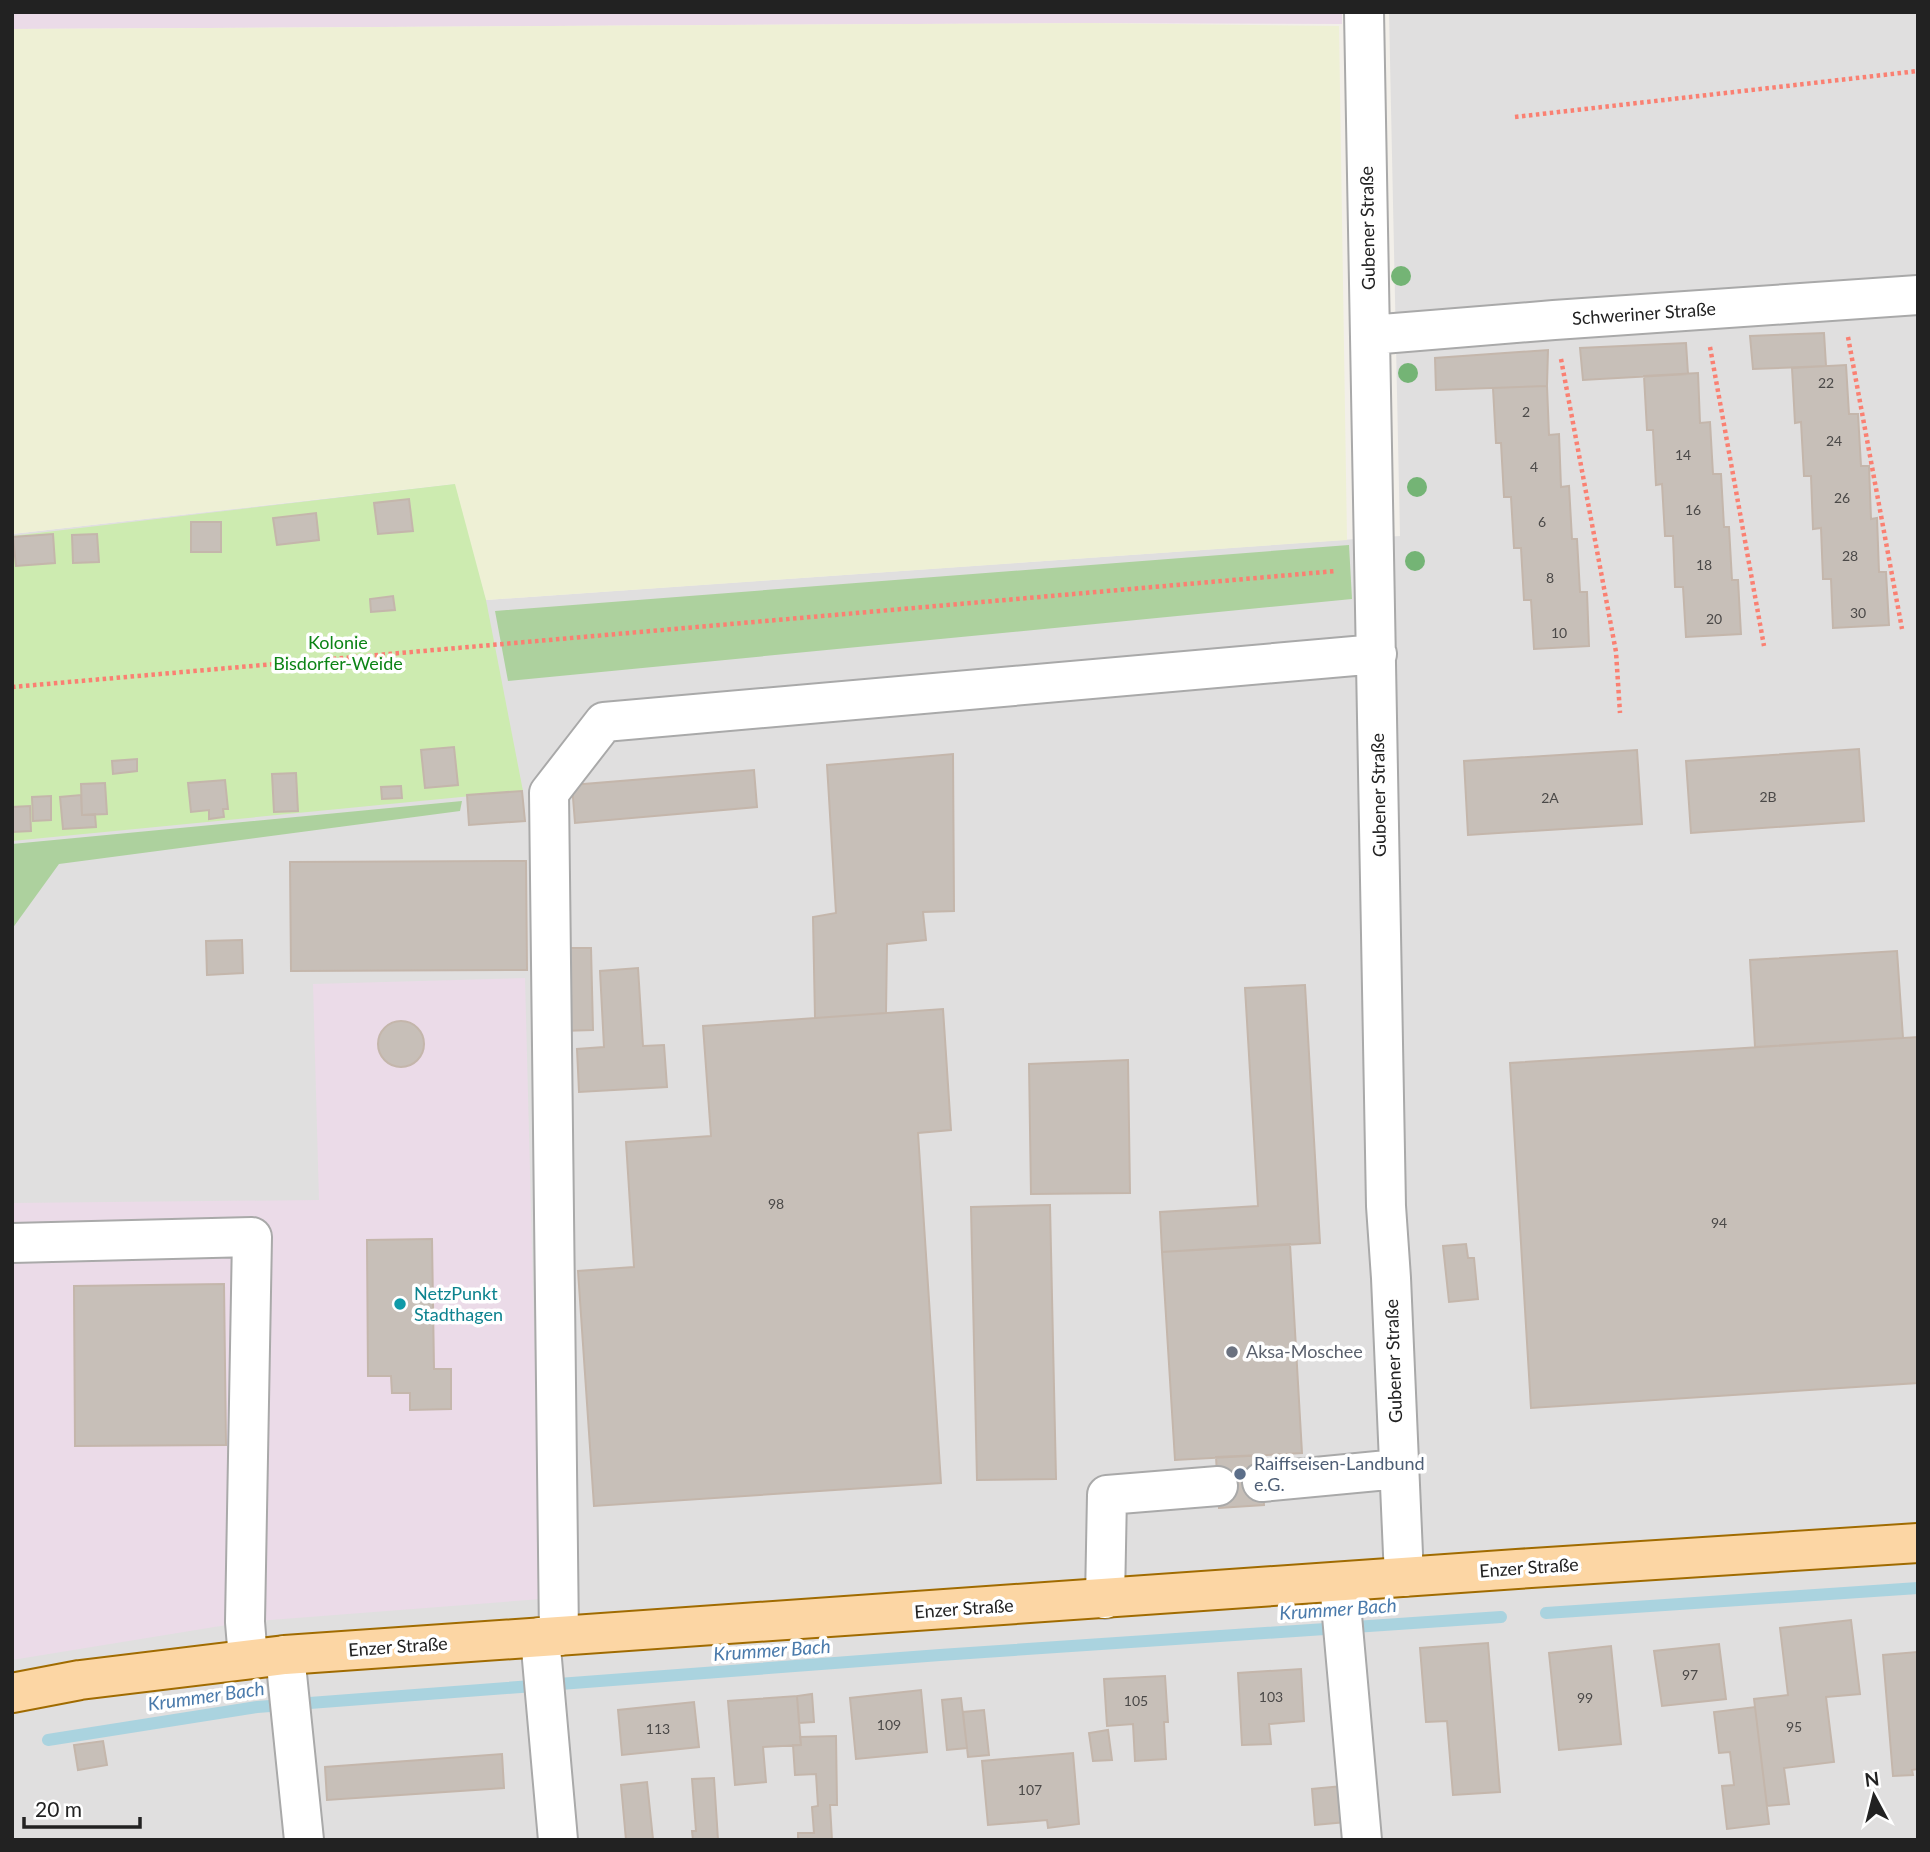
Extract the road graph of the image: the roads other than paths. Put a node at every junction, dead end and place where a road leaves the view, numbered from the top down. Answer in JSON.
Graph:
{"nodes":[{"id":1,"x":1364,"y":12,"type":"edge"},
{"id":2,"x":1918,"y":295,"type":"edge"},
{"id":3,"x":1370,"y":335,"type":"junction"},
{"id":4,"x":1377,"y":654,"type":"junction"},
{"id":5,"x":12,"y":1243,"type":"edge"},
{"id":6,"x":1398,"y":1469,"type":"junction"},
{"id":7,"x":1262,"y":1482,"type":"dead end"},
{"id":8,"x":1218,"y":1486,"type":"dead end"},
{"id":9,"x":1918,"y":1543,"type":"edge"},
{"id":10,"x":1404,"y":1577,"type":"junction"},
{"id":11,"x":1339,"y":1582,"type":"junction"},
{"id":12,"x":1105,"y":1599,"type":"junction"},
{"id":13,"x":266,"y":1657,"type":"junction"},
{"id":14,"x":547,"y":1660,"type":"junction"},
{"id":15,"x":12,"y":1693,"type":"edge"},
{"id":16,"x":304,"y":1840,"type":"edge"},
{"id":17,"x":558,"y":1840,"type":"edge"},
{"id":18,"x":1362,"y":1840,"type":"edge"}],
"edges":[{"from":1,"to":3,"type":"street","name":"Gubener Straße"},
{"from":2,"to":3,"type":"street","name":"Schweriner Straße"},
{"from":3,"to":4,"type":"street","name":"Gubener Straße"},
{"from":4,"to":6,"type":"street","name":"Gubener Straße"},
{"from":4,"to":14,"type":"street"},
{"from":5,"to":13,"type":"street"},
{"from":6,"to":7,"type":"street"},
{"from":6,"to":10,"type":"street","name":"Gubener Straße"},
{"from":8,"to":12,"type":"street"},
{"from":9,"to":10,"type":"main road","name":"Enzer Straße"},
{"from":10,"to":11,"type":"main road","name":"Enzer Straße"},
{"from":11,"to":12,"type":"main road","name":"Enzer Straße"},
{"from":11,"to":18,"type":"street"},
{"from":12,"to":14,"type":"main road","name":"Enzer Straße"},
{"from":13,"to":14,"type":"main road","name":"Enzer Straße"},
{"from":13,"to":15,"type":"main road","name":"Enzer Straße"},
{"from":13,"to":16,"type":"street"},
{"from":14,"to":17,"type":"street"}]}
